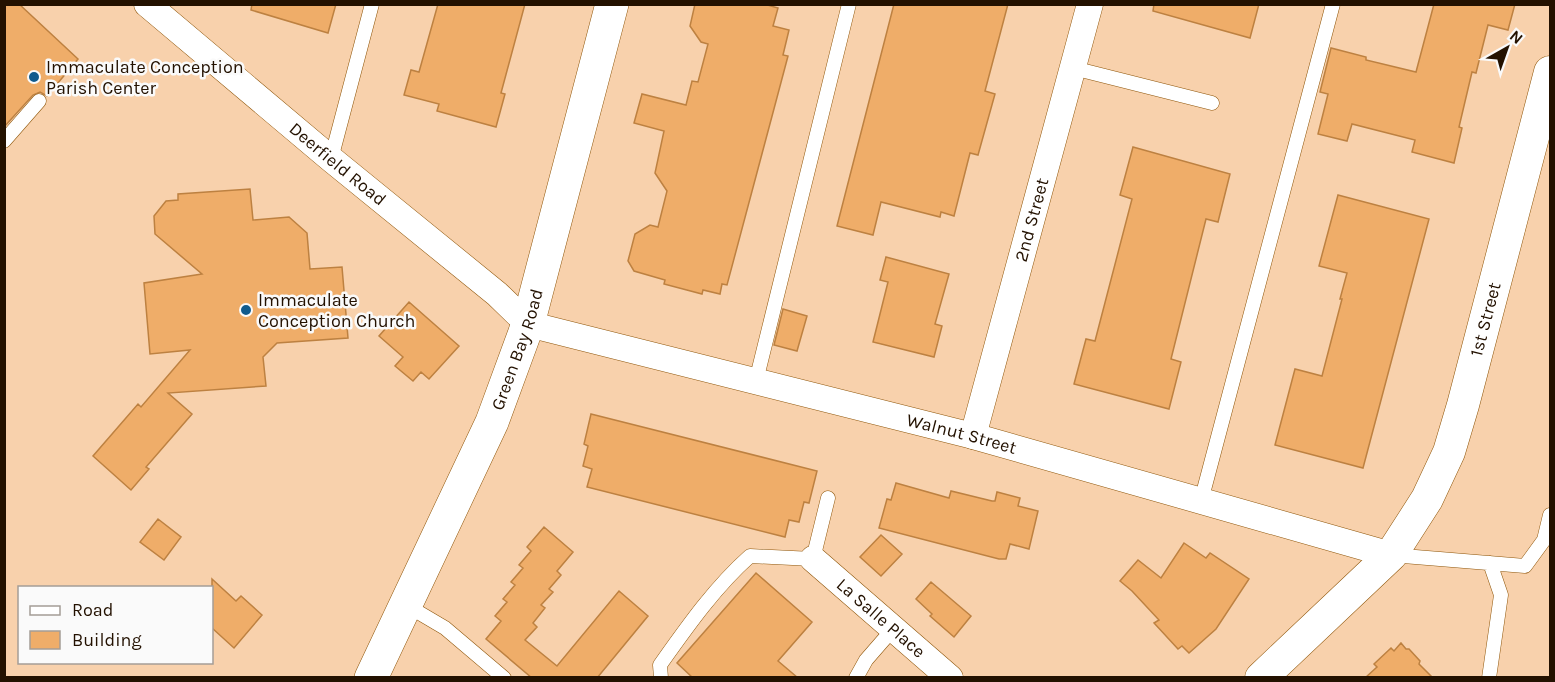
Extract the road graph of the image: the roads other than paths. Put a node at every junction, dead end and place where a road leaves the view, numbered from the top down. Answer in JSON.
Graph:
{"nodes":[{"id":1,"x":147,"y":4,"type":"edge"},
{"id":2,"x":372,"y":4,"type":"edge"},
{"id":3,"x":612,"y":4,"type":"edge"},
{"id":4,"x":849,"y":4,"type":"edge"},
{"id":5,"x":1090,"y":4,"type":"edge"},
{"id":6,"x":1333,"y":4,"type":"edge"},
{"id":7,"x":1073,"y":69,"type":"junction"},
{"id":8,"x":1551,"y":72,"type":"edge"},
{"id":9,"x":39,"y":101,"type":"dead end"},
{"id":10,"x":1212,"y":103,"type":"dead end"},
{"id":11,"x":1546,"y":108,"type":"edge"},
{"id":12,"x":4,"y":141,"type":"edge"},
{"id":13,"x":331,"y":159,"type":"junction"},
{"id":14,"x":528,"y":324,"type":"junction"},
{"id":15,"x":756,"y":381,"type":"junction"},
{"id":16,"x":973,"y":436,"type":"junction"},
{"id":17,"x":828,"y":498,"type":"dead end"},
{"id":18,"x":1201,"y":501,"type":"junction"},
{"id":19,"x":1551,"y":515,"type":"edge"},
{"id":20,"x":1391,"y":555,"type":"junction"},
{"id":21,"x":813,"y":559,"type":"junction"},
{"id":22,"x":1490,"y":563,"type":"junction"},
{"id":23,"x":406,"y":604,"type":"junction"},
{"id":24,"x":893,"y":628,"type":"junction"},
{"id":25,"x":371,"y":678,"type":"edge"},
{"id":26,"x":504,"y":678,"type":"edge"},
{"id":27,"x":661,"y":678,"type":"edge"},
{"id":28,"x":856,"y":678,"type":"edge"},
{"id":29,"x":950,"y":678,"type":"edge"},
{"id":30,"x":1261,"y":678,"type":"edge"},
{"id":31,"x":1490,"y":678,"type":"edge"}],
"edges":[{"from":1,"to":13,"type":"street","name":"Deerfield Road"},
{"from":2,"to":13,"type":"lane"},
{"from":3,"to":14,"type":"main road","name":"Green Bay Road"},
{"from":4,"to":15,"type":"lane"},
{"from":5,"to":7,"type":"street","name":"2nd Street"},
{"from":6,"to":18,"type":"lane"},
{"from":7,"to":10,"type":"lane"},
{"from":7,"to":16,"type":"street","name":"2nd Street"},
{"from":8,"to":11,"type":"street","name":"1st Street"},
{"from":9,"to":12,"type":"lane"},
{"from":11,"to":20,"type":"street","name":"1st Street"},
{"from":13,"to":14,"type":"street","name":"Deerfield Road"},
{"from":14,"to":15,"type":"street","name":"Walnut Street"},
{"from":14,"to":23,"type":"main road","name":"Green Bay Road"},
{"from":15,"to":16,"type":"street","name":"Walnut Street"},
{"from":16,"to":18,"type":"street","name":"Walnut Street"},
{"from":17,"to":21,"type":"lane"},
{"from":18,"to":20,"type":"street","name":"Walnut Street"},
{"from":19,"to":22,"type":"lane"},
{"from":20,"to":22,"type":"lane"},
{"from":20,"to":30,"type":"street","name":"1st Street"},
{"from":21,"to":24,"type":"street","name":"La Salle Place"},
{"from":21,"to":27,"type":"lane"},
{"from":22,"to":31,"type":"lane"},
{"from":23,"to":25,"type":"main road","name":"Green Bay Road"},
{"from":23,"to":26,"type":"lane"},
{"from":24,"to":28,"type":"lane"},
{"from":24,"to":29,"type":"street","name":"La Salle Place"}]}
